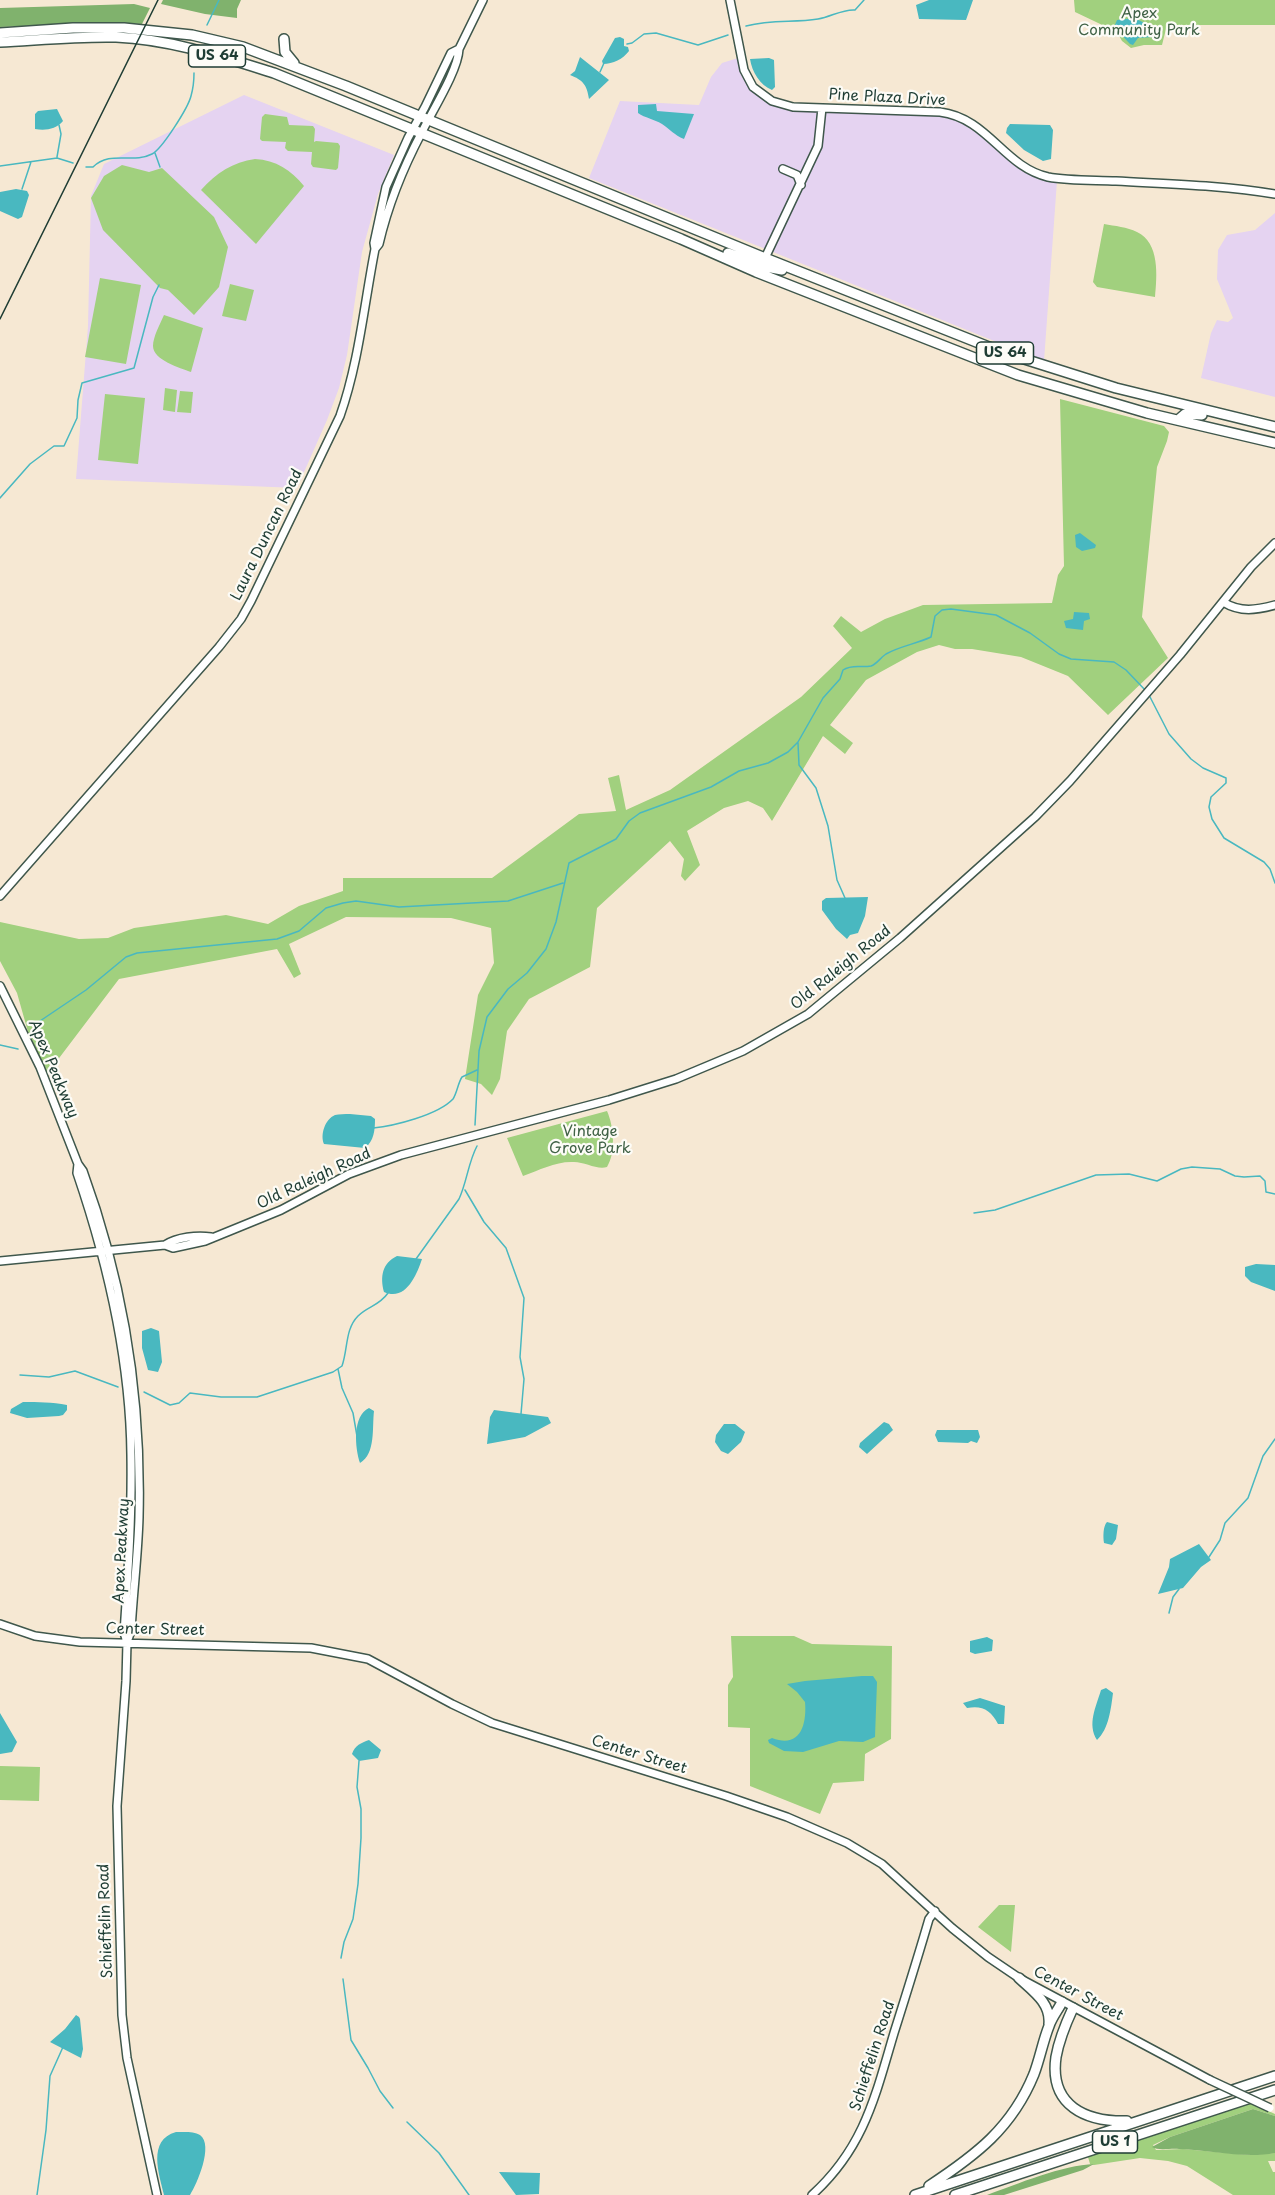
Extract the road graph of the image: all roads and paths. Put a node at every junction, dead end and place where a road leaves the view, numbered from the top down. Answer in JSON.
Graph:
{"nodes":[{"id":1,"x":483,"y":0,"type":"edge"},
{"id":2,"x":730,"y":0,"type":"edge"},
{"id":3,"x":0,"y":33,"type":"edge"},
{"id":4,"x":0,"y":42,"type":"edge"},
{"id":5,"x":257,"y":51,"type":"junction"},
{"id":6,"x":298,"y":67,"type":"junction"},
{"id":7,"x":822,"y":108,"type":"junction"},
{"id":8,"x":424,"y":118,"type":"junction"},
{"id":9,"x":417,"y":131,"type":"junction"},
{"id":10,"x":783,"y":169,"type":"dead end"},
{"id":11,"x":801,"y":185,"type":"junction"},
{"id":12,"x":1275,"y":194,"type":"edge"},
{"id":13,"x":378,"y":219,"type":"junction"},
{"id":14,"x":383,"y":229,"type":"junction"},
{"id":15,"x":671,"y":235,"type":"junction"},
{"id":16,"x":375,"y":249,"type":"junction"},
{"id":17,"x":765,"y":258,"type":"junction"},
{"id":18,"x":756,"y":272,"type":"junction"},
{"id":19,"x":856,"y":295,"type":"junction"},
{"id":20,"x":1104,"y":400,"type":"junction"},
{"id":21,"x":1186,"y":406,"type":"junction"},
{"id":22,"x":1178,"y":420,"type":"junction"},
{"id":23,"x":1246,"y":420,"type":"junction"},
{"id":24,"x":1275,"y":427,"type":"edge"},
{"id":25,"x":1275,"y":443,"type":"edge"},
{"id":26,"x":1275,"y":543,"type":"edge"},
{"id":27,"x":1223,"y":603,"type":"junction"},
{"id":28,"x":1275,"y":605,"type":"edge"},
{"id":29,"x":0,"y":896,"type":"edge"},
{"id":30,"x":0,"y":986,"type":"edge"},
{"id":31,"x":106,"y":1252,"type":"junction"},
{"id":32,"x":0,"y":1261,"type":"edge"},
{"id":33,"x":0,"y":1624,"type":"edge"},
{"id":34,"x":127,"y":1642,"type":"junction"},
{"id":35,"x":935,"y":1911,"type":"junction"},
{"id":36,"x":1019,"y":1978,"type":"junction"},
{"id":37,"x":1062,"y":2002,"type":"junction"},
{"id":38,"x":1073,"y":2008,"type":"junction"},
{"id":39,"x":1049,"y":2026,"type":"junction"},
{"id":40,"x":1275,"y":2076,"type":"edge"},
{"id":41,"x":1275,"y":2090,"type":"edge"},
{"id":42,"x":1273,"y":2109,"type":"edge"},
{"id":43,"x":1138,"y":2121,"type":"junction"},
{"id":44,"x":157,"y":2195,"type":"edge"},
{"id":45,"x":812,"y":2195,"type":"edge"},
{"id":46,"x":916,"y":2195,"type":"edge"},
{"id":47,"x":955,"y":2195,"type":"edge"}],
"edges":[{"from":1,"to":8,"type":"main road","name":"Laura Duncan Road"},
{"from":2,"to":7,"type":"main road","name":"Pine Plaza Drive"},
{"from":3,"to":5,"type":"highway","number":"US 64"},
{"from":4,"to":9,"type":"highway","number":"US 64"},
{"from":5,"to":6,"type":"highway","number":"US 64"},
{"from":5,"to":6,"type":"highway"},
{"from":6,"to":8,"type":"highway","number":"US 64"},
{"from":7,"to":11,"type":"main road"},
{"from":7,"to":12,"type":"main road","name":"Pine Plaza Drive"},
{"from":8,"to":9,"type":"main road","name":"Laura Duncan Road"},
{"from":8,"to":17,"type":"highway","number":"US 64"},
{"from":9,"to":13,"type":"main road","name":"Laura Duncan Road"},
{"from":9,"to":14,"type":"main road","name":"Laura Duncan Road"},
{"from":9,"to":15,"type":"highway","number":"US 64"},
{"from":10,"to":11,"type":"main road"},
{"from":11,"to":17,"type":"main road"},
{"from":13,"to":14,"type":"main road"},
{"from":13,"to":16,"type":"main road","name":"Laura Duncan Road"},
{"from":14,"to":16,"type":"main road","name":"Laura Duncan Road"},
{"from":15,"to":17,"type":"highway"},
{"from":15,"to":18,"type":"highway","number":"US 64"},
{"from":16,"to":29,"type":"main road","name":"Laura Duncan Road"},
{"from":17,"to":19,"type":"highway","number":"US 64"},
{"from":18,"to":19,"type":"highway"},
{"from":18,"to":20,"type":"highway","number":"US 64"},
{"from":19,"to":21,"type":"highway","number":"US 64"},
{"from":20,"to":21,"type":"highway"},
{"from":20,"to":22,"type":"highway","number":"US 64"},
{"from":21,"to":23,"type":"highway","number":"US 64"},
{"from":22,"to":23,"type":"highway"},
{"from":22,"to":25,"type":"highway","number":"US 64"},
{"from":23,"to":24,"type":"highway","number":"US 64"},
{"from":26,"to":27,"type":"main road","name":"Old Raleigh Road"},
{"from":27,"to":28,"type":"main road"},
{"from":27,"to":31,"type":"main road","name":"Old Raleigh Road"},
{"from":30,"to":31,"type":"main road","name":"Apex Peakway"},
{"from":31,"to":32,"type":"main road","name":"Old Raleigh Road"},
{"from":31,"to":34,"type":"main road","name":"Apex Peakway"},
{"from":33,"to":34,"type":"main road","name":"Center Street"},
{"from":34,"to":35,"type":"main road","name":"Center Street"},
{"from":34,"to":44,"type":"main road","name":"Schieffelin Road"},
{"from":35,"to":36,"type":"main road","name":"Center Street"},
{"from":35,"to":45,"type":"main road","name":"Schieffelin Road"},
{"from":36,"to":37,"type":"main road","name":"Center Street"},
{"from":36,"to":39,"type":"highway"},
{"from":37,"to":38,"type":"main road","name":"Center Street"},
{"from":37,"to":39,"type":"highway"},
{"from":38,"to":42,"type":"main road","name":"Center Street","bridge":true},
{"from":38,"to":43,"type":"highway"},
{"from":39,"to":46,"type":"highway"},
{"from":40,"to":43,"type":"highway","number":"US 1"},
{"from":41,"to":47,"type":"highway","number":"US 1"},
{"from":43,"to":46,"type":"highway","number":"US 1"}]}
